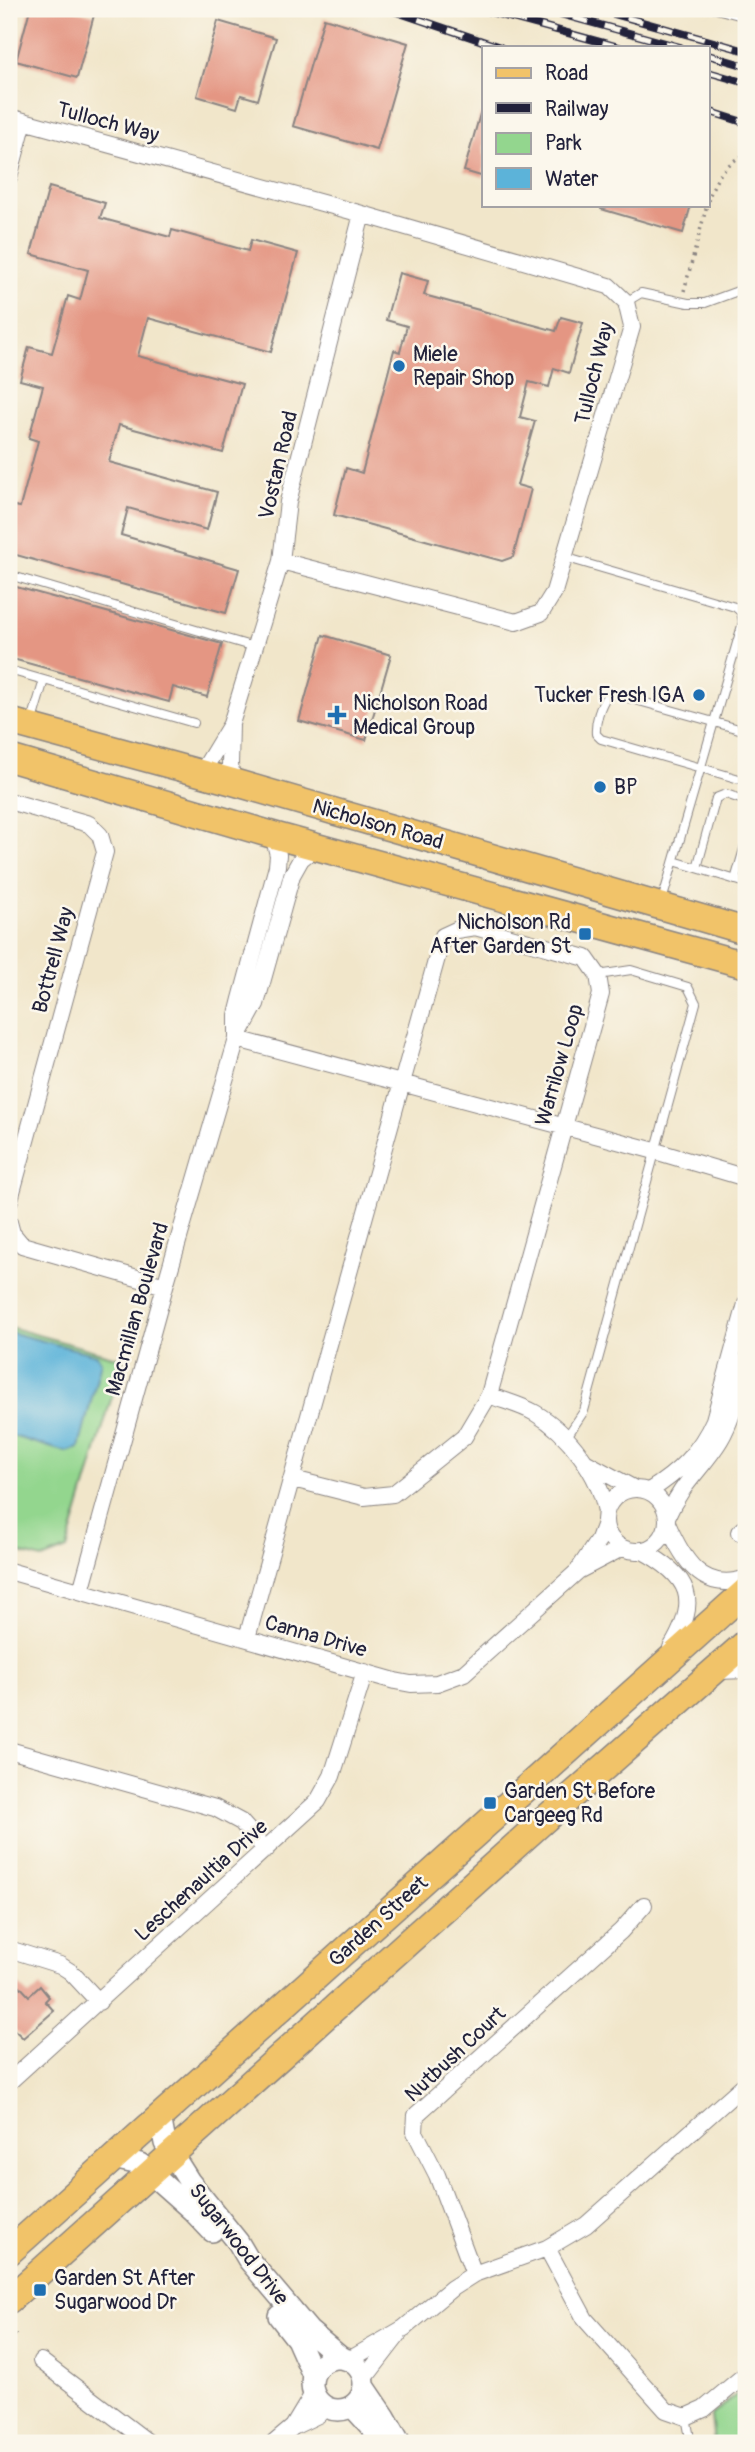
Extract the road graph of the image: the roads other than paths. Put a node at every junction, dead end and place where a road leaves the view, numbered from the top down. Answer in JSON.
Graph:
{"nodes":[{"id":1,"x":716,"y":9,"type":"edge"},
{"id":2,"x":746,"y":17,"type":"edge"},
{"id":3,"x":16,"y":119,"type":"edge"},
{"id":4,"x":9,"y":177,"type":"edge"},
{"id":5,"x":746,"y":198,"type":"edge"},
{"id":6,"x":362,"y":214,"type":"junction"},
{"id":7,"x":746,"y":215,"type":"edge"},
{"id":8,"x":746,"y":271,"type":"edge"},
{"id":9,"x":742,"y":290,"type":"edge"},
{"id":10,"x":746,"y":301,"type":"edge"},
{"id":11,"x":626,"y":302,"type":"junction"},
{"id":12,"x":564,"y":557,"type":"junction"},
{"id":13,"x":281,"y":561,"type":"junction"},
{"id":14,"x":9,"y":575,"type":"edge"},
{"id":15,"x":254,"y":648,"type":"junction"},
{"id":16,"x":9,"y":670,"type":"edge"},
{"id":17,"x":44,"y":680,"type":"junction"},
{"id":18,"x":714,"y":722,"type":"junction"},
{"id":19,"x":194,"y":723,"type":"dead end"},
{"id":20,"x":20,"y":724,"type":"edge"},
{"id":21,"x":231,"y":724,"type":"junction"},
{"id":22,"x":746,"y":731,"type":"edge"},
{"id":23,"x":9,"y":758,"type":"edge"},
{"id":24,"x":701,"y":768,"type":"junction"},
{"id":25,"x":201,"y":774,"type":"junction"},
{"id":26,"x":746,"y":781,"type":"edge"},
{"id":27,"x":233,"y":782,"type":"junction"},
{"id":28,"x":9,"y":801,"type":"edge"},
{"id":29,"x":746,"y":801,"type":"edge"},
{"id":30,"x":273,"y":835,"type":"junction"},
{"id":31,"x":746,"y":842,"type":"edge"},
{"id":32,"x":316,"y":847,"type":"junction"},
{"id":33,"x":674,"y":861,"type":"junction"},
{"id":34,"x":697,"y":868,"type":"junction"},
{"id":35,"x":735,"y":880,"type":"junction"},
{"id":36,"x":746,"y":882,"type":"edge"},
{"id":37,"x":661,"y":907,"type":"junction"},
{"id":38,"x":746,"y":931,"type":"edge"},
{"id":39,"x":746,"y":965,"type":"edge"},
{"id":40,"x":598,"y":975,"type":"junction"},
{"id":41,"x":237,"y":1039,"type":"junction"},
{"id":42,"x":403,"y":1083,"type":"junction"},
{"id":43,"x":564,"y":1126,"type":"junction"},
{"id":44,"x":655,"y":1151,"type":"junction"},
{"id":45,"x":746,"y":1178,"type":"edge"},
{"id":46,"x":9,"y":1203,"type":"edge"},
{"id":47,"x":9,"y":1222,"type":"edge"},
{"id":48,"x":164,"y":1286,"type":"junction"},
{"id":49,"x":746,"y":1304,"type":"edge"},
{"id":50,"x":746,"y":1361,"type":"edge"},
{"id":51,"x":489,"y":1395,"type":"junction"},
{"id":52,"x":566,"y":1438,"type":"junction"},
{"id":53,"x":585,"y":1462,"type":"junction"},
{"id":54,"x":293,"y":1479,"type":"junction"},
{"id":55,"x":641,"y":1490,"type":"junction"},
{"id":56,"x":605,"y":1518,"type":"junction"},
{"id":57,"x":667,"y":1520,"type":"junction"},
{"id":58,"x":622,"y":1548,"type":"junction"},
{"id":59,"x":641,"y":1550,"type":"junction"},
{"id":60,"x":9,"y":1571,"type":"edge"},
{"id":61,"x":578,"y":1571,"type":"junction"},
{"id":62,"x":746,"y":1578,"type":"edge"},
{"id":63,"x":82,"y":1591,"type":"junction"},
{"id":64,"x":746,"y":1591,"type":"edge"},
{"id":65,"x":247,"y":1638,"type":"junction"},
{"id":66,"x":746,"y":1643,"type":"edge"},
{"id":67,"x":665,"y":1664,"type":"junction"},
{"id":68,"x":746,"y":1670,"type":"edge"},
{"id":69,"x":714,"y":1671,"type":"junction"},
{"id":70,"x":365,"y":1672,"type":"junction"},
{"id":71,"x":9,"y":1750,"type":"edge"},
{"id":72,"x":266,"y":1850,"type":"junction"},
{"id":73,"x":466,"y":1890,"type":"junction"},
{"id":74,"x":643,"y":1905,"type":"dead end"},
{"id":75,"x":347,"y":1948,"type":"junction"},
{"id":76,"x":9,"y":1949,"type":"edge"},
{"id":77,"x":99,"y":2002,"type":"junction"},
{"id":78,"x":9,"y":2082,"type":"edge"},
{"id":79,"x":746,"y":2083,"type":"edge"},
{"id":80,"x":160,"y":2116,"type":"junction"},
{"id":81,"x":171,"y":2154,"type":"junction"},
{"id":82,"x":113,"y":2158,"type":"junction"},
{"id":83,"x":150,"y":2173,"type":"junction"},
{"id":84,"x":547,"y":2248,"type":"junction"},
{"id":85,"x":9,"y":2252,"type":"edge"},
{"id":86,"x":474,"y":2274,"type":"junction"},
{"id":87,"x":9,"y":2300,"type":"edge"},
{"id":88,"x":404,"y":2328,"type":"junction"},
{"id":89,"x":345,"y":2358,"type":"junction"},
{"id":90,"x":41,"y":2361,"type":"dead end"},
{"id":91,"x":746,"y":2374,"type":"edge"},
{"id":92,"x":364,"y":2382,"type":"junction"},
{"id":93,"x":318,"y":2391,"type":"junction"},
{"id":94,"x":352,"y":2406,"type":"junction"},
{"id":95,"x":686,"y":2417,"type":"junction"},
{"id":96,"x":149,"y":2443,"type":"edge"},
{"id":97,"x":274,"y":2443,"type":"edge"},
{"id":98,"x":398,"y":2443,"type":"edge"},
{"id":99,"x":694,"y":2443,"type":"edge"}],
"edges":[{"from":1,"to":2,"type":"lane"},
{"from":3,"to":4,"type":"street"},
{"from":3,"to":6,"type":"street","name":"Tulloch Way"},
{"from":5,"to":7,"type":"lane"},
{"from":6,"to":11,"type":"street","name":"Tulloch Way"},
{"from":6,"to":13,"type":"street","name":"Vostan Road"},
{"from":8,"to":9,"type":"lane"},
{"from":9,"to":10,"type":"lane"},
{"from":9,"to":11,"type":"lane"},
{"from":11,"to":12,"type":"street","name":"Tulloch Way"},
{"from":12,"to":13,"type":"street","name":"Tulloch Way"},
{"from":12,"to":18,"type":"lane"},
{"from":13,"to":15,"type":"street","name":"Vostan Road"},
{"from":14,"to":15,"type":"lane"},
{"from":15,"to":21,"type":"street","name":"Vostan Road"},
{"from":16,"to":17,"type":"lane"},
{"from":17,"to":19,"type":"lane"},
{"from":17,"to":20,"type":"lane"},
{"from":18,"to":22,"type":"lane"},
{"from":18,"to":24,"type":"lane"},
{"from":18,"to":24,"type":"lane"},
{"from":20,"to":25,"type":"main road","name":"Nicholson Road"},
{"from":21,"to":25,"type":"street","name":"Vostan Road"},
{"from":21,"to":27,"type":"street","name":"Vostan Road"},
{"from":23,"to":30,"type":"main road","name":"Nicholson Road"},
{"from":24,"to":26,"type":"lane"},
{"from":24,"to":33,"type":"lane"},
{"from":25,"to":27,"type":"main road","name":"Nicholson Road"},
{"from":27,"to":37,"type":"main road","name":"Nicholson Road"},
{"from":28,"to":46,"type":"street","name":"Bottrell Way"},
{"from":29,"to":34,"type":"lane"},
{"from":30,"to":32,"type":"main road","name":"Nicholson Road"},
{"from":30,"to":41,"type":"street","name":"Macmillan Boulevard"},
{"from":31,"to":35,"type":"lane"},
{"from":32,"to":39,"type":"main road","name":"Nicholson Road"},
{"from":32,"to":41,"type":"street","name":"Macmillan Boulevard"},
{"from":33,"to":34,"type":"lane"},
{"from":33,"to":37,"type":"lane"},
{"from":34,"to":35,"type":"lane"},
{"from":35,"to":36,"type":"lane"},
{"from":37,"to":38,"type":"main road","name":"Nicholson Road"},
{"from":40,"to":42,"type":"street"},
{"from":40,"to":43,"type":"street","name":"Warrilow Loop"},
{"from":40,"to":44,"type":"lane"},
{"from":41,"to":42,"type":"street"},
{"from":41,"to":48,"type":"street","name":"Macmillan Boulevard"},
{"from":42,"to":43,"type":"street"},
{"from":42,"to":54,"type":"street"},
{"from":43,"to":44,"type":"street"},
{"from":43,"to":51,"type":"street","name":"Warrilow Loop"},
{"from":44,"to":45,"type":"street"},
{"from":44,"to":52,"type":"lane"},
{"from":47,"to":48,"type":"street"},
{"from":48,"to":63,"type":"street","name":"Macmillan Boulevard"},
{"from":49,"to":55,"type":"street"},
{"from":50,"to":57,"type":"street"},
{"from":51,"to":52,"type":"street"},
{"from":51,"to":54,"type":"street","name":"Warrilow Loop"},
{"from":52,"to":53,"type":"street"},
{"from":53,"to":55,"type":"street"},
{"from":53,"to":56,"type":"street"},
{"from":54,"to":65,"type":"street"},
{"from":55,"to":56,"type":"street"},
{"from":55,"to":57,"type":"street"},
{"from":56,"to":58,"type":"street"},
{"from":56,"to":61,"type":"street","name":"Canna Drive"},
{"from":57,"to":59,"type":"street"},
{"from":57,"to":62,"type":"street"},
{"from":58,"to":59,"type":"street"},
{"from":58,"to":61,"type":"street","name":"Canna Drive"},
{"from":59,"to":67,"type":"street"},
{"from":60,"to":63,"type":"street","name":"Canna Drive"},
{"from":61,"to":70,"type":"street","name":"Canna Drive"},
{"from":63,"to":65,"type":"street","name":"Canna Drive"},
{"from":64,"to":67,"type":"main road","name":"Garden Street"},
{"from":65,"to":70,"type":"street","name":"Canna Drive"},
{"from":66,"to":69,"type":"main road","name":"Garden Street"},
{"from":67,"to":75,"type":"main road","name":"Garden Street"},
{"from":68,"to":69,"type":"street"},
{"from":69,"to":73,"type":"main road","name":"Garden Street"},
{"from":70,"to":72,"type":"street","name":"Leschenaultia Drive"},
{"from":71,"to":72,"type":"street"},
{"from":72,"to":77,"type":"street","name":"Leschenaultia Drive"},
{"from":73,"to":75,"type":"main road"},
{"from":73,"to":81,"type":"main road","name":"Garden Street"},
{"from":74,"to":86,"type":"street","name":"Nutbush Court"},
{"from":75,"to":80,"type":"main road","name":"Garden Street"},
{"from":76,"to":77,"type":"street"},
{"from":77,"to":78,"type":"street","name":"Leschenaultia Drive"},
{"from":79,"to":84,"type":"street"},
{"from":80,"to":81,"type":"street","name":"Sugarwood Drive"},
{"from":80,"to":82,"type":"main road","name":"Garden Street"},
{"from":81,"to":83,"type":"main road","name":"Garden Street"},
{"from":81,"to":89,"type":"street","name":"Sugarwood Drive"},
{"from":82,"to":83,"type":"street","name":"Sugarwood Drive"},
{"from":82,"to":85,"type":"main road","name":"Garden Street"},
{"from":83,"to":87,"type":"main road","name":"Garden Street"},
{"from":83,"to":93,"type":"street","name":"Sugarwood Drive"},
{"from":84,"to":86,"type":"street"},
{"from":84,"to":95,"type":"street"},
{"from":86,"to":88,"type":"street"},
{"from":88,"to":89,"type":"street"},
{"from":88,"to":92,"type":"street"},
{"from":89,"to":92,"type":"street"},
{"from":89,"to":93,"type":"street"},
{"from":90,"to":96,"type":"street"},
{"from":91,"to":95,"type":"street"},
{"from":92,"to":94,"type":"street"},
{"from":92,"to":98,"type":"street"},
{"from":93,"to":94,"type":"street"},
{"from":93,"to":97,"type":"street"},
{"from":94,"to":98,"type":"street"},
{"from":95,"to":99,"type":"lane"}]}
